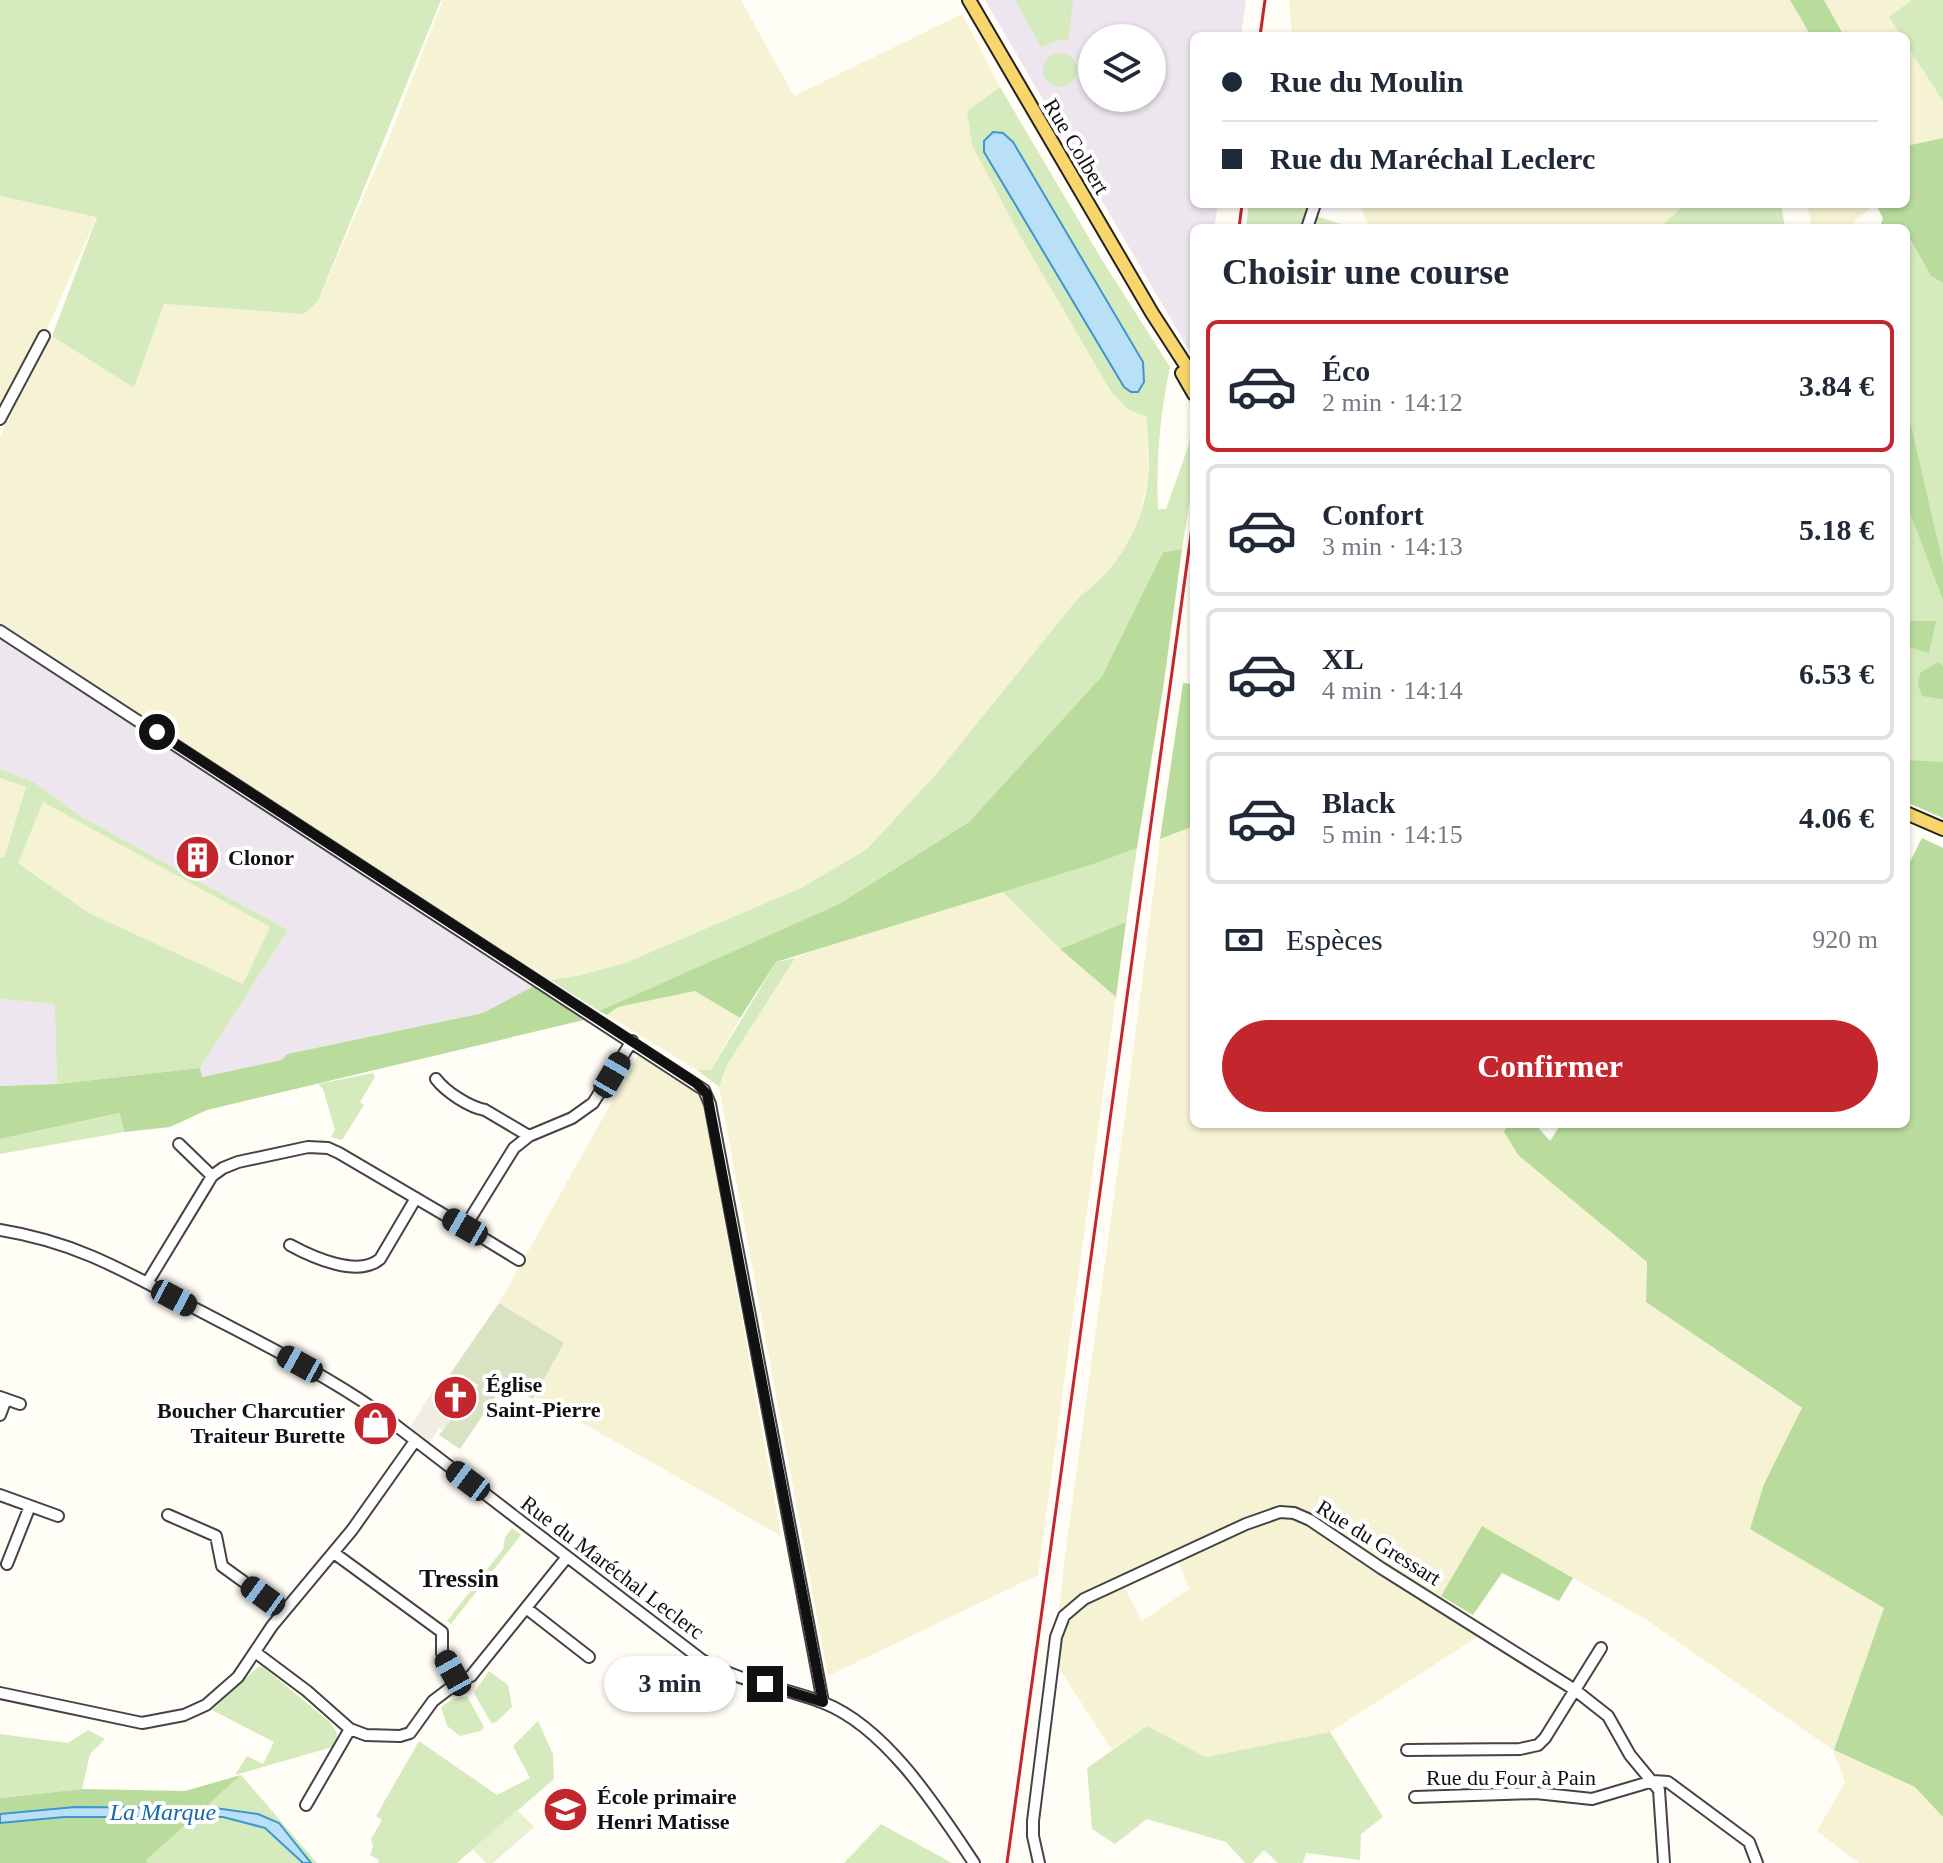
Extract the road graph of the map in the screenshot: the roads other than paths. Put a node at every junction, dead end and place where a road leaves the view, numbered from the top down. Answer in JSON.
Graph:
{"nodes":[{"id":1,"x":969,"y":0,"type":"edge"},
{"id":2,"x":1152,"y":313,"type":"junction"},
{"id":3,"x":44,"y":336,"type":"dead end"},
{"id":4,"x":1190,"y":372,"type":"edge"},
{"id":5,"x":1190,"y":386,"type":"edge"},
{"id":6,"x":0,"y":419,"type":"edge"},
{"id":7,"x":0,"y":631,"type":"edge"},
{"id":8,"x":1910,"y":815,"type":"edge"},
{"id":9,"x":1943,"y":829,"type":"edge"},
{"id":10,"x":632,"y":1041,"type":"junction"},
{"id":11,"x":436,"y":1079,"type":"dead end"},
{"id":12,"x":529,"y":1136,"type":"junction"},
{"id":13,"x":179,"y":1144,"type":"dead end"},
{"id":14,"x":212,"y":1176,"type":"junction"},
{"id":15,"x":416,"y":1198,"type":"junction"},
{"id":16,"x":465,"y":1227,"type":"junction"},
{"id":17,"x":0,"y":1230,"type":"edge"},
{"id":18,"x":290,"y":1245,"type":"dead end"},
{"id":19,"x":519,"y":1260,"type":"dead end"},
{"id":20,"x":147,"y":1283,"type":"junction"},
{"id":21,"x":3,"y":1398,"type":"edge"},
{"id":22,"x":20,"y":1404,"type":"dead end"},
{"id":23,"x":0,"y":1415,"type":"edge"},
{"id":24,"x":411,"y":1438,"type":"junction"},
{"id":25,"x":0,"y":1495,"type":"edge"},
{"id":26,"x":30,"y":1506,"type":"junction"},
{"id":27,"x":168,"y":1515,"type":"dead end"},
{"id":28,"x":58,"y":1516,"type":"dead end"},
{"id":29,"x":334,"y":1553,"type":"junction"},
{"id":30,"x":567,"y":1557,"type":"junction"},
{"id":31,"x":7,"y":1564,"type":"dead end"},
{"id":32,"x":526,"y":1608,"type":"junction"},
{"id":33,"x":284,"y":1611,"type":"junction"},
{"id":34,"x":1601,"y":1648,"type":"dead end"},
{"id":35,"x":255,"y":1652,"type":"junction"},
{"id":36,"x":589,"y":1657,"type":"dead end"},
{"id":37,"x":458,"y":1682,"type":"junction"},
{"id":38,"x":1575,"y":1690,"type":"junction"},
{"id":39,"x":0,"y":1693,"type":"edge"},
{"id":40,"x":823,"y":1702,"type":"junction"},
{"id":41,"x":350,"y":1729,"type":"junction"},
{"id":42,"x":1407,"y":1750,"type":"dead end"},
{"id":43,"x":1653,"y":1781,"type":"junction"},
{"id":44,"x":1415,"y":1797,"type":"dead end"},
{"id":45,"x":306,"y":1805,"type":"dead end"},
{"id":46,"x":974,"y":1863,"type":"edge"},
{"id":47,"x":1039,"y":1863,"type":"edge"},
{"id":48,"x":1664,"y":1863,"type":"edge"},
{"id":49,"x":1757,"y":1863,"type":"edge"}],
"edges":[{"from":1,"to":2,"type":"main road","name":"Rue Colbert"},
{"from":2,"to":4,"type":"main road","name":"Rue Colbert"},
{"from":2,"to":5,"type":"main road","name":"Rue Colbert"},
{"from":3,"to":6,"type":"street"},
{"from":7,"to":10,"type":"street"},
{"from":8,"to":9,"type":"main road"},
{"from":10,"to":12,"type":"street"},
{"from":10,"to":40,"type":"street"},
{"from":11,"to":12,"type":"street"},
{"from":12,"to":16,"type":"street"},
{"from":13,"to":14,"type":"street"},
{"from":14,"to":15,"type":"street"},
{"from":14,"to":20,"type":"street"},
{"from":15,"to":16,"type":"street"},
{"from":15,"to":18,"type":"street"},
{"from":16,"to":19,"type":"street"},
{"from":17,"to":20,"type":"street","name":"Rue du Maréchal Leclerc"},
{"from":20,"to":24,"type":"street","name":"Rue du Maréchal Leclerc"},
{"from":21,"to":22,"type":"street"},
{"from":21,"to":23,"type":"street"},
{"from":24,"to":29,"type":"street"},
{"from":24,"to":30,"type":"street","name":"Rue du Maréchal Leclerc"},
{"from":25,"to":26,"type":"street"},
{"from":26,"to":28,"type":"street"},
{"from":26,"to":31,"type":"street"},
{"from":27,"to":33,"type":"street"},
{"from":29,"to":33,"type":"street"},
{"from":29,"to":37,"type":"street"},
{"from":30,"to":32,"type":"street"},
{"from":30,"to":40,"type":"street","name":"Rue du Maréchal Leclerc"},
{"from":32,"to":36,"type":"street"},
{"from":32,"to":37,"type":"street"},
{"from":33,"to":35,"type":"street"},
{"from":34,"to":38,"type":"street"},
{"from":35,"to":39,"type":"street"},
{"from":35,"to":41,"type":"street"},
{"from":37,"to":41,"type":"street"},
{"from":38,"to":42,"type":"street"},
{"from":38,"to":43,"type":"street","name":"Rue du Gressart"},
{"from":38,"to":47,"type":"street","name":"Rue du Gressart"},
{"from":40,"to":46,"type":"street","name":"Rue du Maréchal Leclerc"},
{"from":41,"to":45,"type":"street"},
{"from":43,"to":44,"type":"street","name":"Rue du Four à Pain"},
{"from":43,"to":48,"type":"street","name":"Rue du Gressart"},
{"from":43,"to":49,"type":"street"}]}
